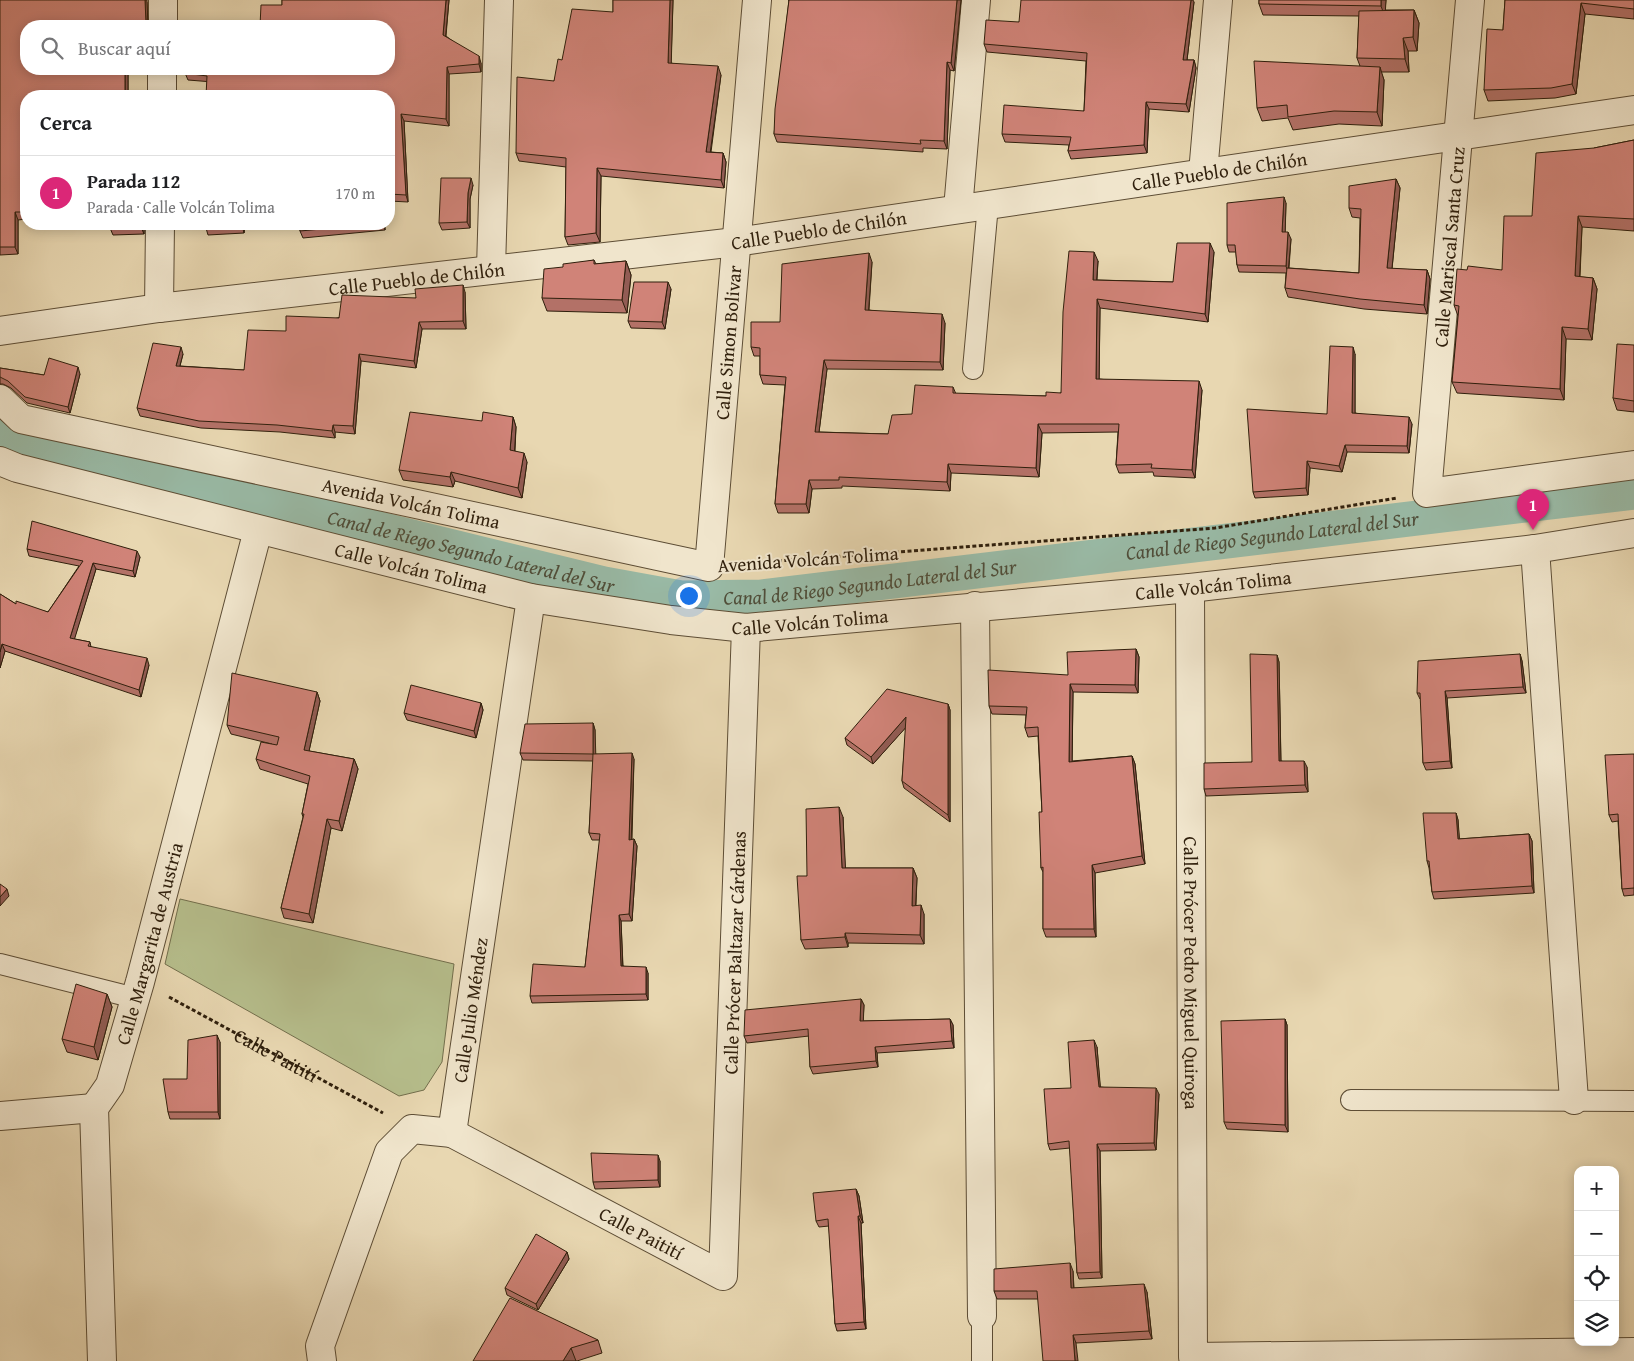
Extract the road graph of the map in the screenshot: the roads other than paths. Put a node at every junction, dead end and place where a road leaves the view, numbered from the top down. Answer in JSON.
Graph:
{"nodes":[{"id":1,"x":163,"y":0,"type":"edge"},
{"id":2,"x":499,"y":0,"type":"edge"},
{"id":3,"x":757,"y":0,"type":"edge"},
{"id":4,"x":976,"y":0,"type":"edge"},
{"id":5,"x":1218,"y":0,"type":"edge"},
{"id":6,"x":1470,"y":0,"type":"edge"},
{"id":7,"x":163,"y":20,"type":"edge"},
{"id":8,"x":162,"y":75,"type":"edge"},
{"id":9,"x":162,"y":90,"type":"edge"},
{"id":10,"x":1634,"y":110,"type":"edge"},
{"id":11,"x":1459,"y":136,"type":"junction"},
{"id":12,"x":1204,"y":173,"type":"junction"},
{"id":13,"x":988,"y":205,"type":"junction"},
{"id":14,"x":958,"y":209,"type":"junction"},
{"id":15,"x":160,"y":230,"type":"edge"},
{"id":16,"x":736,"y":242,"type":"junction"},
{"id":17,"x":491,"y":268,"type":"junction"},
{"id":18,"x":159,"y":308,"type":"junction"},
{"id":19,"x":0,"y":331,"type":"edge"},
{"id":20,"x":973,"y":369,"type":"dead end"},
{"id":21,"x":0,"y":399,"type":"edge"},
{"id":22,"x":0,"y":461,"type":"edge"},
{"id":23,"x":1634,"y":465,"type":"edge"},
{"id":24,"x":258,"y":530,"type":"junction"},
{"id":25,"x":1634,"y":533,"type":"edge"},
{"id":26,"x":1535,"y":549,"type":"junction"},
{"id":27,"x":709,"y":567,"type":"joint"},
{"id":28,"x":1190,"y":588,"type":"junction"},
{"id":29,"x":531,"y":598,"type":"junction"},
{"id":30,"x":975,"y":606,"type":"junction"},
{"id":31,"x":746,"y":628,"type":"junction"},
{"id":32,"x":0,"y":964,"type":"edge"},
{"id":33,"x":138,"y":990,"type":"junction"},
{"id":34,"x":1351,"y":1100,"type":"dead end"},
{"id":35,"x":1574,"y":1100,"type":"junction"},
{"id":36,"x":1634,"y":1101,"type":"edge"},
{"id":37,"x":94,"y":1108,"type":"junction"},
{"id":38,"x":0,"y":1116,"type":"edge"},
{"id":39,"x":452,"y":1133,"type":"junction"},
{"id":40,"x":723,"y":1276,"type":"joint"},
{"id":41,"x":982,"y":1316,"type":"joint"},
{"id":42,"x":1634,"y":1352,"type":"edge"},
{"id":43,"x":1302,"y":1359,"type":"edge"},
{"id":44,"x":102,"y":1361,"type":"edge"},
{"id":45,"x":322,"y":1361,"type":"edge"},
{"id":46,"x":982,"y":1361,"type":"edge"}],
"edges":[{"from":1,"to":7,"type":"street"},
{"from":2,"to":17,"type":"street"},
{"from":3,"to":16,"type":"street","name":"Calle Simon Bolivar"},
{"from":4,"to":14,"type":"street"},
{"from":5,"to":12,"type":"street"},
{"from":6,"to":11,"type":"street","name":"Calle Mariscal Santa Cruz"},
{"from":8,"to":9,"type":"street"},
{"from":10,"to":11,"type":"street","name":"Calle Pueblo de Chilón"},
{"from":11,"to":12,"type":"street","name":"Calle Pueblo de Chilón"},
{"from":11,"to":23,"type":"street","name":"Calle Mariscal Santa Cruz"},
{"from":12,"to":13,"type":"street","name":"Calle Pueblo de Chilón"},
{"from":13,"to":14,"type":"street","name":"Calle Pueblo de Chilón"},
{"from":13,"to":20,"type":"lane"},
{"from":14,"to":16,"type":"street","name":"Calle Pueblo de Chilón"},
{"from":15,"to":18,"type":"street"},
{"from":16,"to":17,"type":"street","name":"Calle Pueblo de Chilón"},
{"from":16,"to":27,"type":"street","name":"Calle Simon Bolivar"},
{"from":17,"to":18,"type":"street","name":"Calle Pueblo de Chilón"},
{"from":18,"to":19,"type":"street","name":"Calle Pueblo de Chilón"},
{"from":21,"to":27,"type":"street","name":"Avenida Volcán Tolima"},
{"from":22,"to":24,"type":"street","name":"Calle Volcán Tolima"},
{"from":24,"to":29,"type":"street","name":"Calle Volcán Tolima"},
{"from":24,"to":33,"type":"street","name":"Calle Margarita de Austria"},
{"from":25,"to":26,"type":"street","name":"Calle Volcán Tolima"},
{"from":26,"to":28,"type":"street","name":"Calle Volcán Tolima"},
{"from":26,"to":35,"type":"street"},
{"from":28,"to":30,"type":"street","name":"Calle Volcán Tolima"},
{"from":28,"to":43,"type":"street","name":"Calle Prócer Pedro Miguel Quiroga"},
{"from":29,"to":31,"type":"street","name":"Calle Volcán Tolima"},
{"from":29,"to":39,"type":"street","name":"Calle Julio Méndez"},
{"from":30,"to":31,"type":"street","name":"Calle Volcán Tolima"},
{"from":30,"to":41,"type":"street"},
{"from":31,"to":40,"type":"street","name":"Calle Prócer Baltazar Cárdenas"},
{"from":32,"to":33,"type":"lane"},
{"from":33,"to":37,"type":"street","name":"Calle Margarita de Austria"},
{"from":34,"to":35,"type":"lane"},
{"from":35,"to":36,"type":"lane"},
{"from":37,"to":38,"type":"street"},
{"from":37,"to":44,"type":"street"},
{"from":39,"to":40,"type":"street","name":"Calle Paitití"},
{"from":39,"to":45,"type":"street"},
{"from":41,"to":46,"type":"lane"},
{"from":42,"to":43,"type":"street"}]}
